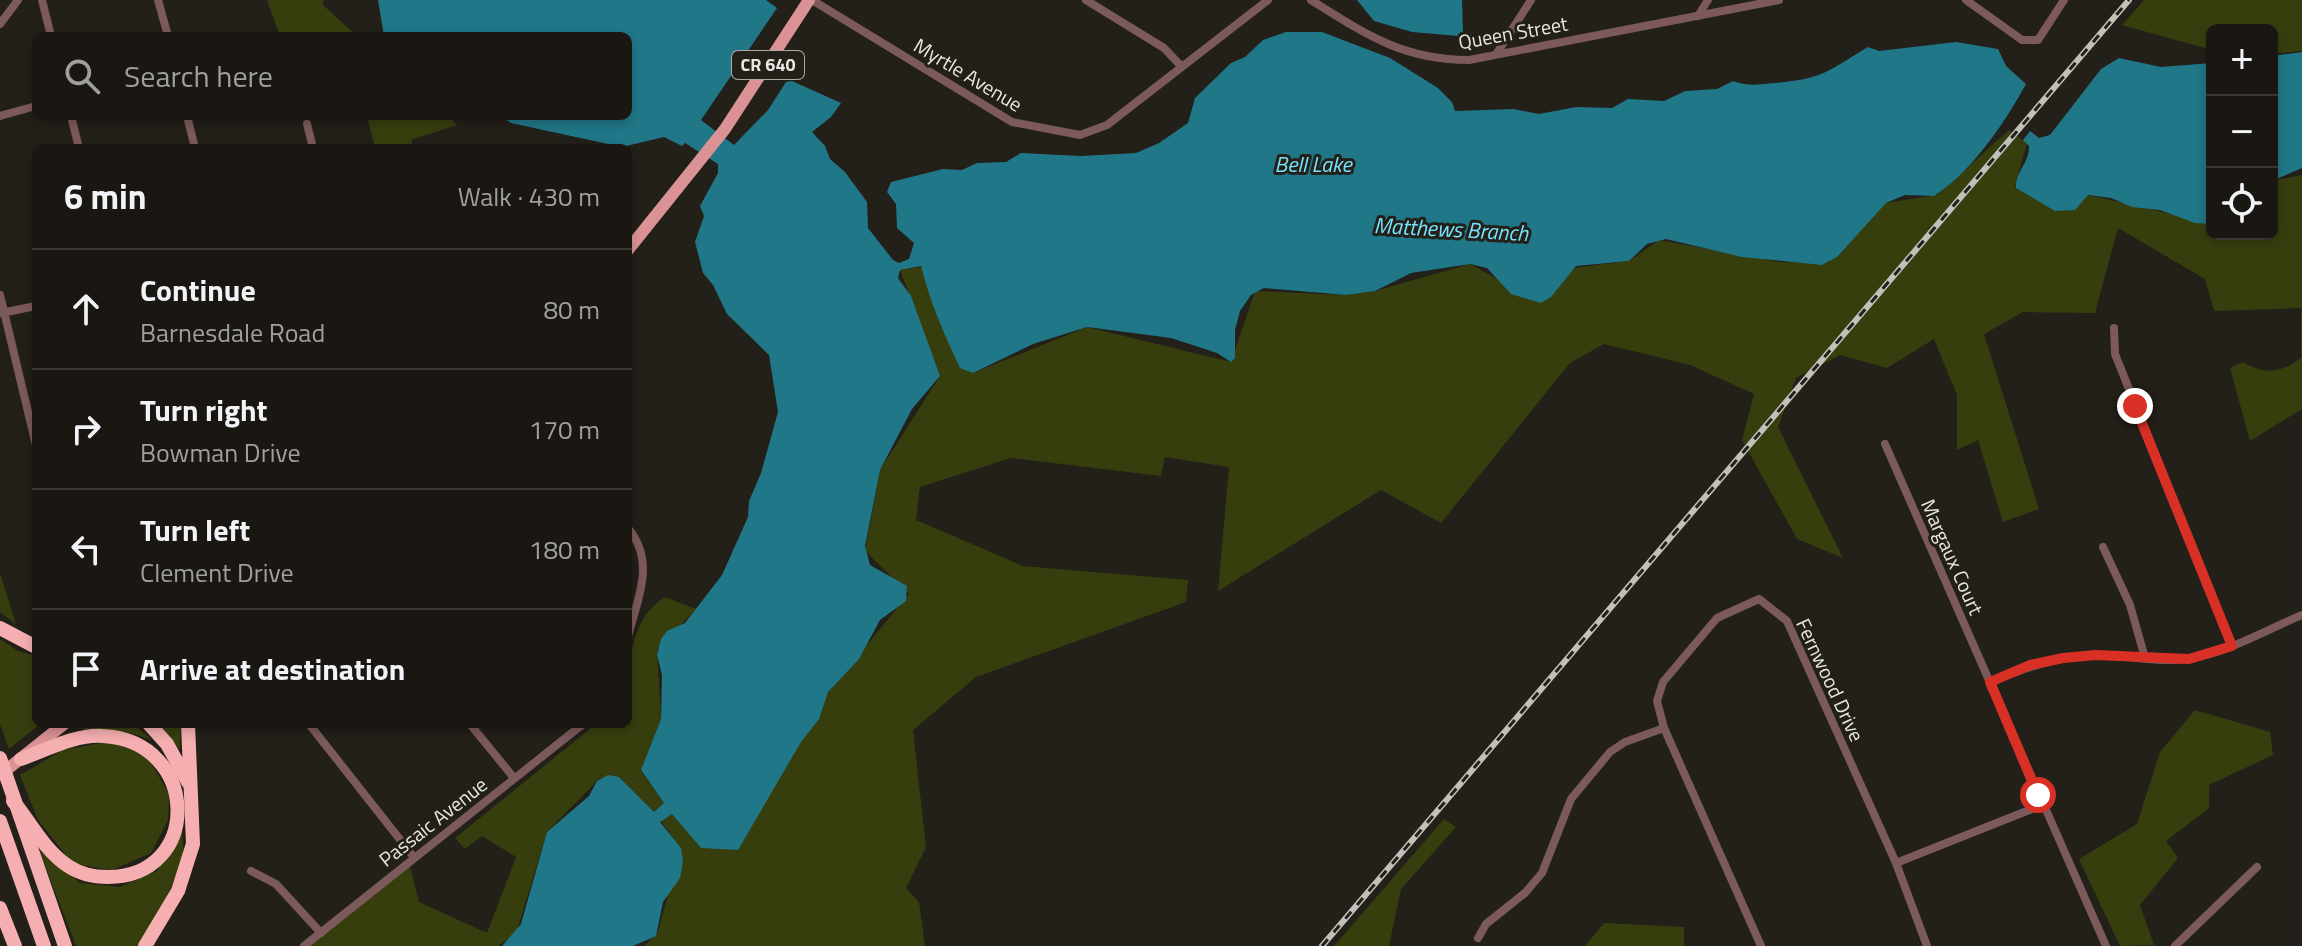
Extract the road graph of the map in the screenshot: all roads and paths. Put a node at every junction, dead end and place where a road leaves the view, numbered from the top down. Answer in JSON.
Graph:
{"nodes":[{"id":1,"x":18,"y":0,"type":"edge"},
{"id":2,"x":42,"y":0,"type":"edge"},
{"id":3,"x":158,"y":0,"type":"edge"},
{"id":4,"x":811,"y":0,"type":"edge"},
{"id":5,"x":1086,"y":0,"type":"edge"},
{"id":6,"x":1268,"y":0,"type":"edge"},
{"id":7,"x":1311,"y":0,"type":"edge"},
{"id":8,"x":1531,"y":0,"type":"edge"},
{"id":9,"x":1708,"y":0,"type":"edge"},
{"id":10,"x":1779,"y":0,"type":"edge"},
{"id":11,"x":1966,"y":0,"type":"edge"},
{"id":12,"x":2064,"y":0,"type":"edge"},
{"id":13,"x":1698,"y":16,"type":"junction"},
{"id":14,"x":0,"y":24,"type":"edge"},
{"id":15,"x":50,"y":32,"type":"edge"},
{"id":16,"x":167,"y":32,"type":"edge"},
{"id":17,"x":1497,"y":53,"type":"junction"},
{"id":18,"x":1181,"y":66,"type":"junction"},
{"id":19,"x":32,"y":107,"type":"edge"},
{"id":20,"x":0,"y":116,"type":"edge"},
{"id":21,"x":72,"y":120,"type":"edge"},
{"id":22,"x":188,"y":120,"type":"edge"},
{"id":23,"x":307,"y":124,"type":"dead end"},
{"id":24,"x":78,"y":144,"type":"edge"},
{"id":25,"x":194,"y":144,"type":"edge"},
{"id":26,"x":312,"y":144,"type":"edge"},
{"id":27,"x":632,"y":245,"type":"edge"},
{"id":28,"x":0,"y":295,"type":"edge"},
{"id":29,"x":32,"y":307,"type":"edge"},
{"id":30,"x":2,"y":313,"type":"edge"},
{"id":31,"x":2114,"y":328,"type":"dead end"},
{"id":32,"x":32,"y":429,"type":"edge"},
{"id":33,"x":1885,"y":444,"type":"dead end"},
{"id":34,"x":632,"y":534,"type":"edge"},
{"id":35,"x":2103,"y":547,"type":"dead end"},
{"id":36,"x":2302,"y":615,"type":"edge"},
{"id":37,"x":632,"y":621,"type":"edge"},
{"id":38,"x":0,"y":628,"type":"edge"},
{"id":39,"x":32,"y":645,"type":"edge"},
{"id":40,"x":2232,"y":646,"type":"junction"},
{"id":41,"x":2145,"y":658,"type":"junction"},
{"id":42,"x":1990,"y":682,"type":"junction"},
{"id":43,"x":59,"y":728,"type":"edge"},
{"id":44,"x":153,"y":728,"type":"edge"},
{"id":45,"x":188,"y":728,"type":"edge"},
{"id":46,"x":312,"y":728,"type":"edge"},
{"id":47,"x":473,"y":728,"type":"edge"},
{"id":48,"x":578,"y":728,"type":"edge"},
{"id":49,"x":1664,"y":728,"type":"junction"},
{"id":50,"x":0,"y":758,"type":"edge"},
{"id":51,"x":21,"y":759,"type":"junction"},
{"id":52,"x":0,"y":775,"type":"edge"},
{"id":53,"x":514,"y":778,"type":"junction"},
{"id":54,"x":192,"y":790,"type":"junction"},
{"id":55,"x":13,"y":801,"type":"junction"},
{"id":56,"x":2042,"y":805,"type":"junction"},
{"id":57,"x":2,"y":826,"type":"edge"},
{"id":58,"x":413,"y":856,"type":"junction"},
{"id":59,"x":1896,"y":863,"type":"junction"},
{"id":60,"x":2257,"y":867,"type":"dead end"},
{"id":61,"x":251,"y":871,"type":"dead end"},
{"id":62,"x":0,"y":908,"type":"edge"},
{"id":63,"x":321,"y":933,"type":"junction"},
{"id":64,"x":1478,"y":938,"type":"dead end"},
{"id":65,"x":15,"y":946,"type":"edge"},
{"id":66,"x":44,"y":946,"type":"edge"},
{"id":67,"x":65,"y":946,"type":"edge"},
{"id":68,"x":145,"y":946,"type":"edge"},
{"id":69,"x":304,"y":946,"type":"edge"},
{"id":70,"x":1761,"y":946,"type":"edge"},
{"id":71,"x":1927,"y":946,"type":"edge"},
{"id":72,"x":2106,"y":946,"type":"edge"},
{"id":73,"x":2175,"y":946,"type":"edge"}],
"edges":[{"from":1,"to":14,"type":"street"},
{"from":2,"to":15,"type":"street"},
{"from":3,"to":16,"type":"street"},
{"from":4,"to":18,"type":"street","name":"Myrtle Avenue"},
{"from":4,"to":27,"type":"main road","number":"CR 640"},
{"from":5,"to":18,"type":"street"},
{"from":6,"to":18,"type":"street","name":"Myrtle Avenue"},
{"from":7,"to":17,"type":"street","name":"Queen Street"},
{"from":8,"to":17,"type":"street"},
{"from":9,"to":13,"type":"street"},
{"from":10,"to":13,"type":"street","name":"Queen Street"},
{"from":11,"to":12,"type":"street"},
{"from":13,"to":17,"type":"street","name":"Queen Street"},
{"from":19,"to":20,"type":"street"},
{"from":21,"to":24,"type":"street"},
{"from":22,"to":25,"type":"street"},
{"from":23,"to":26,"type":"street"},
{"from":28,"to":30,"type":"street"},
{"from":29,"to":30,"type":"street"},
{"from":30,"to":32,"type":"street"},
{"from":31,"to":40,"type":"street"},
{"from":33,"to":42,"type":"street","name":"Margaux Court"},
{"from":34,"to":37,"type":"street"},
{"from":35,"to":41,"type":"street"},
{"from":36,"to":40,"type":"street"},
{"from":38,"to":39,"type":"highway"},
{"from":40,"to":41,"type":"street"},
{"from":41,"to":42,"type":"street"},
{"from":42,"to":56,"type":"street","name":"Margaux Court"},
{"from":43,"to":51,"type":"main road"},
{"from":44,"to":54,"type":"highway"},
{"from":45,"to":54,"type":"highway"},
{"from":46,"to":58,"type":"street"},
{"from":47,"to":53,"type":"street"},
{"from":48,"to":53,"type":"street","name":"Passaic Avenue"},
{"from":49,"to":59,"type":"street","name":"Fernwood Drive"},
{"from":49,"to":64,"type":"street"},
{"from":49,"to":70,"type":"street","name":"Fernwood Drive"},
{"from":50,"to":55,"type":"highway"},
{"from":51,"to":52,"type":"main road"},
{"from":51,"to":55,"type":"highway"},
{"from":53,"to":58,"type":"street","name":"Passaic Avenue"},
{"from":54,"to":68,"type":"highway"},
{"from":55,"to":67,"type":"highway"},
{"from":56,"to":59,"type":"street"},
{"from":56,"to":72,"type":"street","name":"Margaux Court"},
{"from":57,"to":66,"type":"highway"},
{"from":58,"to":63,"type":"street","name":"Passaic Avenue"},
{"from":59,"to":71,"type":"street","name":"Fernwood Drive"},
{"from":60,"to":73,"type":"street"},
{"from":61,"to":63,"type":"street"},
{"from":62,"to":65,"type":"highway"},
{"from":63,"to":69,"type":"street","name":"Passaic Avenue"}]}
